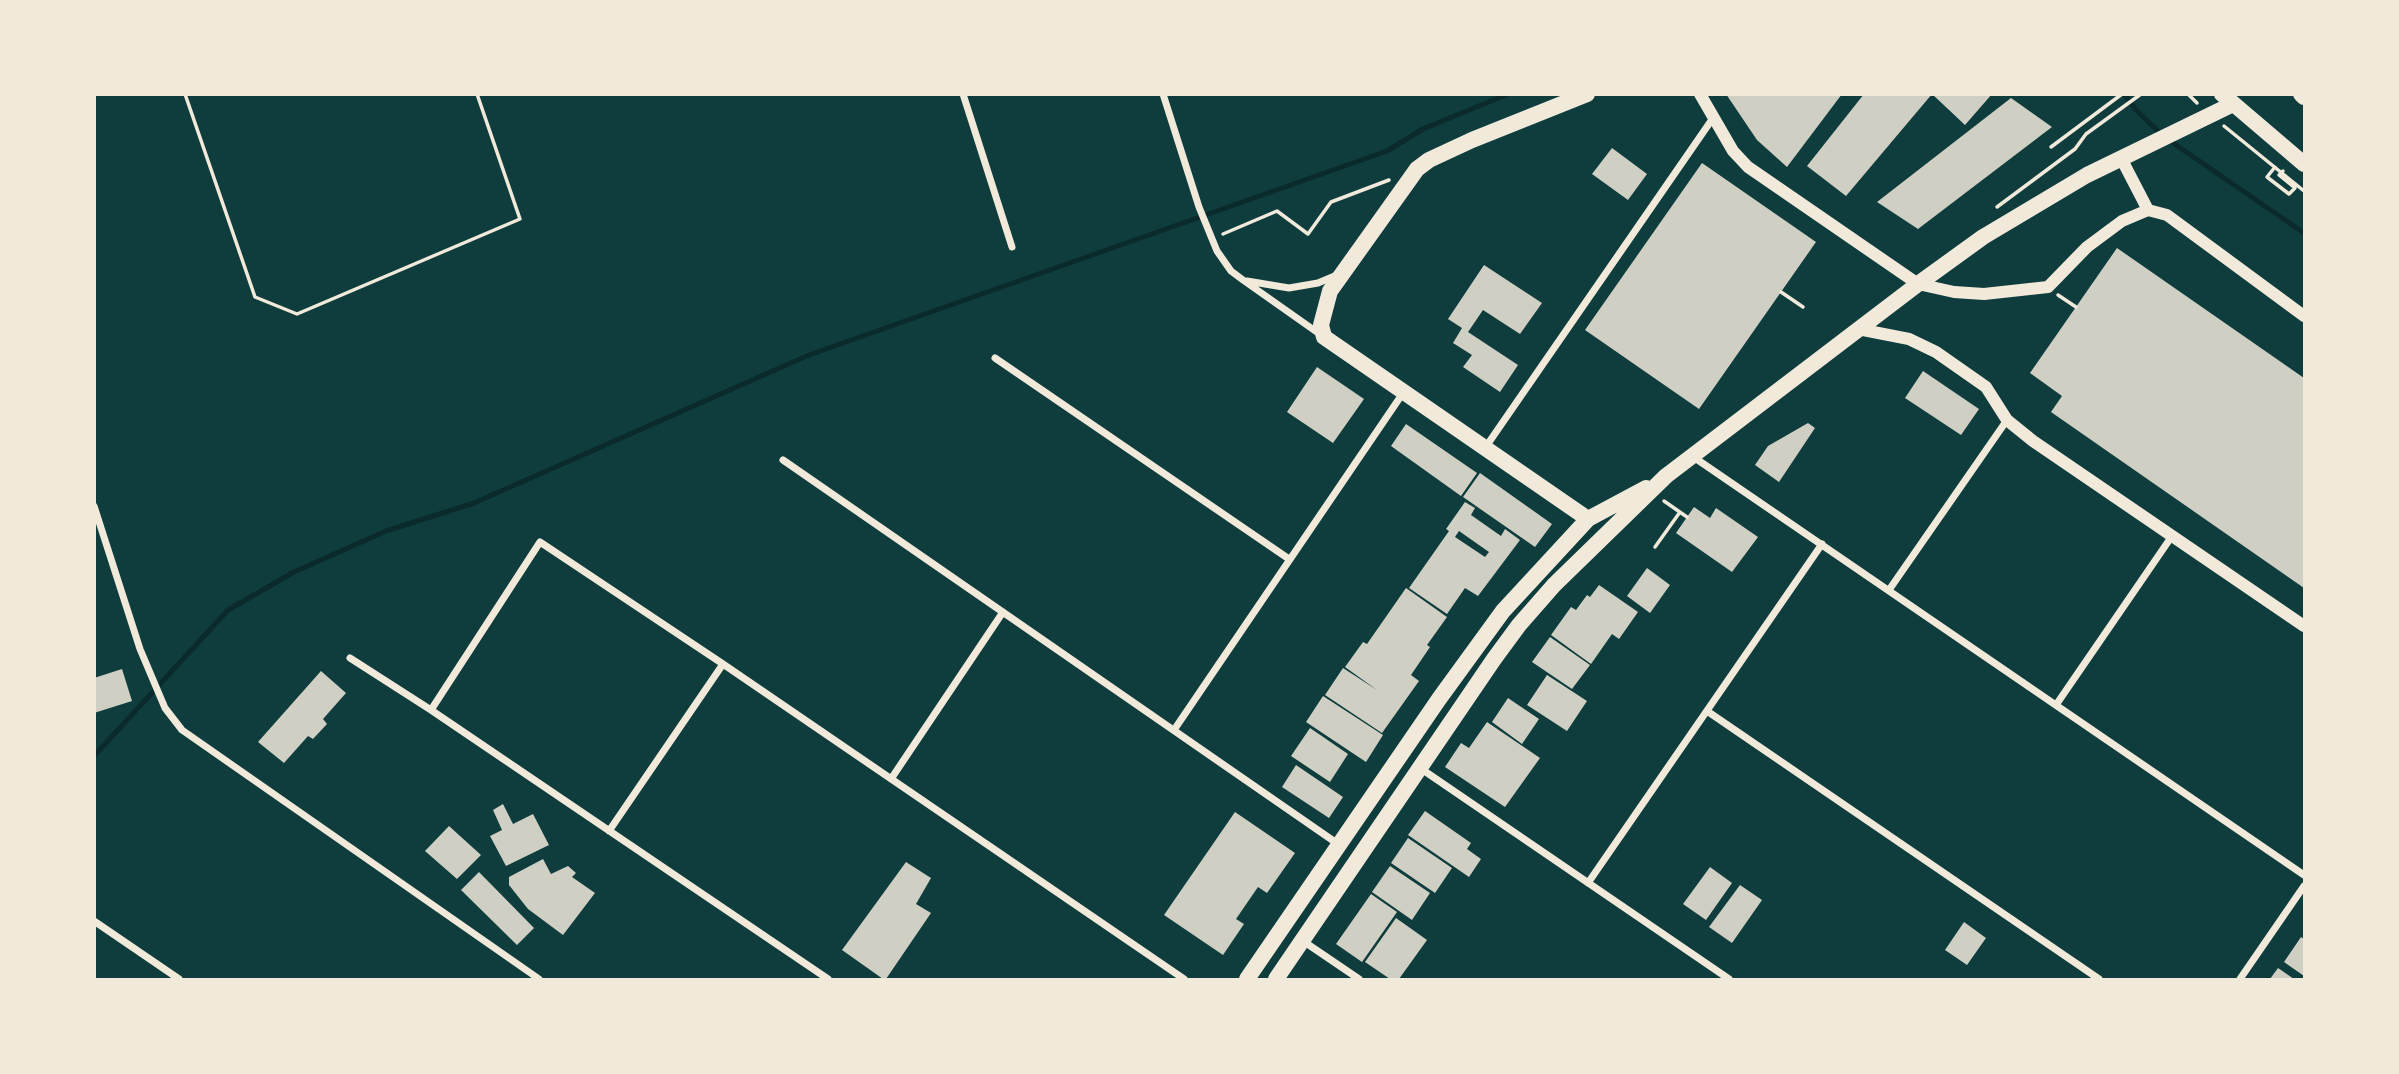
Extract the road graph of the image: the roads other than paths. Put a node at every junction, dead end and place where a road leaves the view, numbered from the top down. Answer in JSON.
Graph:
{"nodes":[{"id":1,"x":963,"y":94,"type":"edge"},
{"id":2,"x":1163,"y":94,"type":"edge"},
{"id":3,"x":1587,"y":94,"type":"edge"},
{"id":4,"x":1700,"y":94,"type":"edge"},
{"id":5,"x":2227,"y":99,"type":"edge"},
{"id":6,"x":1713,"y":118,"type":"junction"},
{"id":7,"x":2121,"y":158,"type":"junction"},
{"id":8,"x":2305,"y":164,"type":"edge"},
{"id":9,"x":2148,"y":210,"type":"junction"},
{"id":10,"x":1012,"y":247,"type":"dead end"},
{"id":11,"x":1342,"y":272,"type":"junction"},
{"id":12,"x":1242,"y":280,"type":"junction"},
{"id":13,"x":1918,"y":284,"type":"junction"},
{"id":14,"x":2305,"y":316,"type":"edge"},
{"id":15,"x":1858,"y":330,"type":"junction"},
{"id":16,"x":1324,"y":337,"type":"junction"},
{"id":17,"x":995,"y":358,"type":"dead end"},
{"id":18,"x":1404,"y":392,"type":"junction"},
{"id":19,"x":2007,"y":420,"type":"junction"},
{"id":20,"x":1485,"y":448,"type":"junction"},
{"id":21,"x":1692,"y":456,"type":"junction"},
{"id":22,"x":783,"y":460,"type":"dead end"},
{"id":23,"x":1667,"y":477,"type":"junction"},
{"id":24,"x":94,"y":506,"type":"edge"},
{"id":25,"x":1588,"y":519,"type":"junction"},
{"id":26,"x":2172,"y":536,"type":"junction"},
{"id":27,"x":1822,"y":544,"type":"junction"},
{"id":28,"x":1289,"y":559,"type":"junction"},
{"id":29,"x":1889,"y":590,"type":"junction"},
{"id":30,"x":1003,"y":612,"type":"junction"},
{"id":31,"x":2305,"y":626,"type":"edge"},
{"id":32,"x":349,"y":658,"type":"dead end"},
{"id":33,"x":723,"y":664,"type":"junction"},
{"id":34,"x":2056,"y":705,"type":"junction"},
{"id":35,"x":430,"y":710,"type":"junction"},
{"id":36,"x":1707,"y":711,"type":"junction"},
{"id":37,"x":1174,"y":730,"type":"junction"},
{"id":38,"x":1419,"y":768,"type":"junction"},
{"id":39,"x":891,"y":779,"type":"junction"},
{"id":40,"x":609,"y":831,"type":"junction"},
{"id":41,"x":1339,"y":845,"type":"junction"},
{"id":42,"x":2305,"y":875,"type":"edge"},
{"id":43,"x":1588,"y":883,"type":"junction"},
{"id":44,"x":2305,"y":886,"type":"edge"},
{"id":45,"x":94,"y":922,"type":"edge"},
{"id":46,"x":1302,"y":940,"type":"junction"},
{"id":47,"x":179,"y":979,"type":"edge"},
{"id":48,"x":539,"y":979,"type":"edge"},
{"id":49,"x":828,"y":979,"type":"edge"},
{"id":50,"x":1184,"y":979,"type":"edge"},
{"id":51,"x":1247,"y":979,"type":"edge"},
{"id":52,"x":1276,"y":979,"type":"edge"},
{"id":53,"x":1359,"y":979,"type":"edge"},
{"id":54,"x":1729,"y":979,"type":"edge"},
{"id":55,"x":2099,"y":979,"type":"edge"},
{"id":56,"x":2240,"y":979,"type":"edge"}],
"edges":[{"from":1,"to":10,"type":"street"},
{"from":2,"to":12,"type":"street"},
{"from":3,"to":11,"type":"main road"},
{"from":4,"to":6,"type":"street"},
{"from":5,"to":7,"type":"main road"},
{"from":5,"to":8,"type":"main road"},
{"from":6,"to":13,"type":"street"},
{"from":6,"to":20,"type":"street"},
{"from":7,"to":9,"type":"street"},
{"from":7,"to":13,"type":"main road"},
{"from":9,"to":13,"type":"street"},
{"from":9,"to":14,"type":"street"},
{"from":11,"to":12,"type":"street"},
{"from":11,"to":16,"type":"main road"},
{"from":12,"to":16,"type":"street"},
{"from":13,"to":15,"type":"main road"},
{"from":15,"to":19,"type":"street"},
{"from":15,"to":21,"type":"main road"},
{"from":16,"to":18,"type":"main road"},
{"from":17,"to":28,"type":"street"},
{"from":18,"to":20,"type":"main road"},
{"from":18,"to":28,"type":"street"},
{"from":19,"to":26,"type":"street"},
{"from":19,"to":29,"type":"street"},
{"from":20,"to":25,"type":"main road"},
{"from":21,"to":23,"type":"main road"},
{"from":21,"to":27,"type":"street"},
{"from":22,"to":30,"type":"street"},
{"from":23,"to":25,"type":"main road"},
{"from":23,"to":38,"type":"main road"},
{"from":24,"to":48,"type":"street"},
{"from":25,"to":41,"type":"main road"},
{"from":26,"to":31,"type":"street"},
{"from":26,"to":34,"type":"street"},
{"from":27,"to":29,"type":"street"},
{"from":27,"to":36,"type":"street"},
{"from":28,"to":37,"type":"street"},
{"from":29,"to":34,"type":"street"},
{"from":30,"to":37,"type":"street"},
{"from":30,"to":39,"type":"street"},
{"from":32,"to":35,"type":"street"},
{"from":33,"to":35,"type":"street"},
{"from":33,"to":39,"type":"street"},
{"from":33,"to":40,"type":"street"},
{"from":34,"to":42,"type":"street"},
{"from":35,"to":40,"type":"street"},
{"from":36,"to":43,"type":"street"},
{"from":36,"to":55,"type":"street"},
{"from":37,"to":41,"type":"street"},
{"from":38,"to":43,"type":"street"},
{"from":38,"to":46,"type":"main road"},
{"from":39,"to":50,"type":"street"},
{"from":40,"to":49,"type":"street"},
{"from":41,"to":51,"type":"main road"},
{"from":43,"to":54,"type":"street"},
{"from":44,"to":56,"type":"street"},
{"from":45,"to":47,"type":"street"},
{"from":46,"to":52,"type":"main road"},
{"from":46,"to":53,"type":"street"}]}
